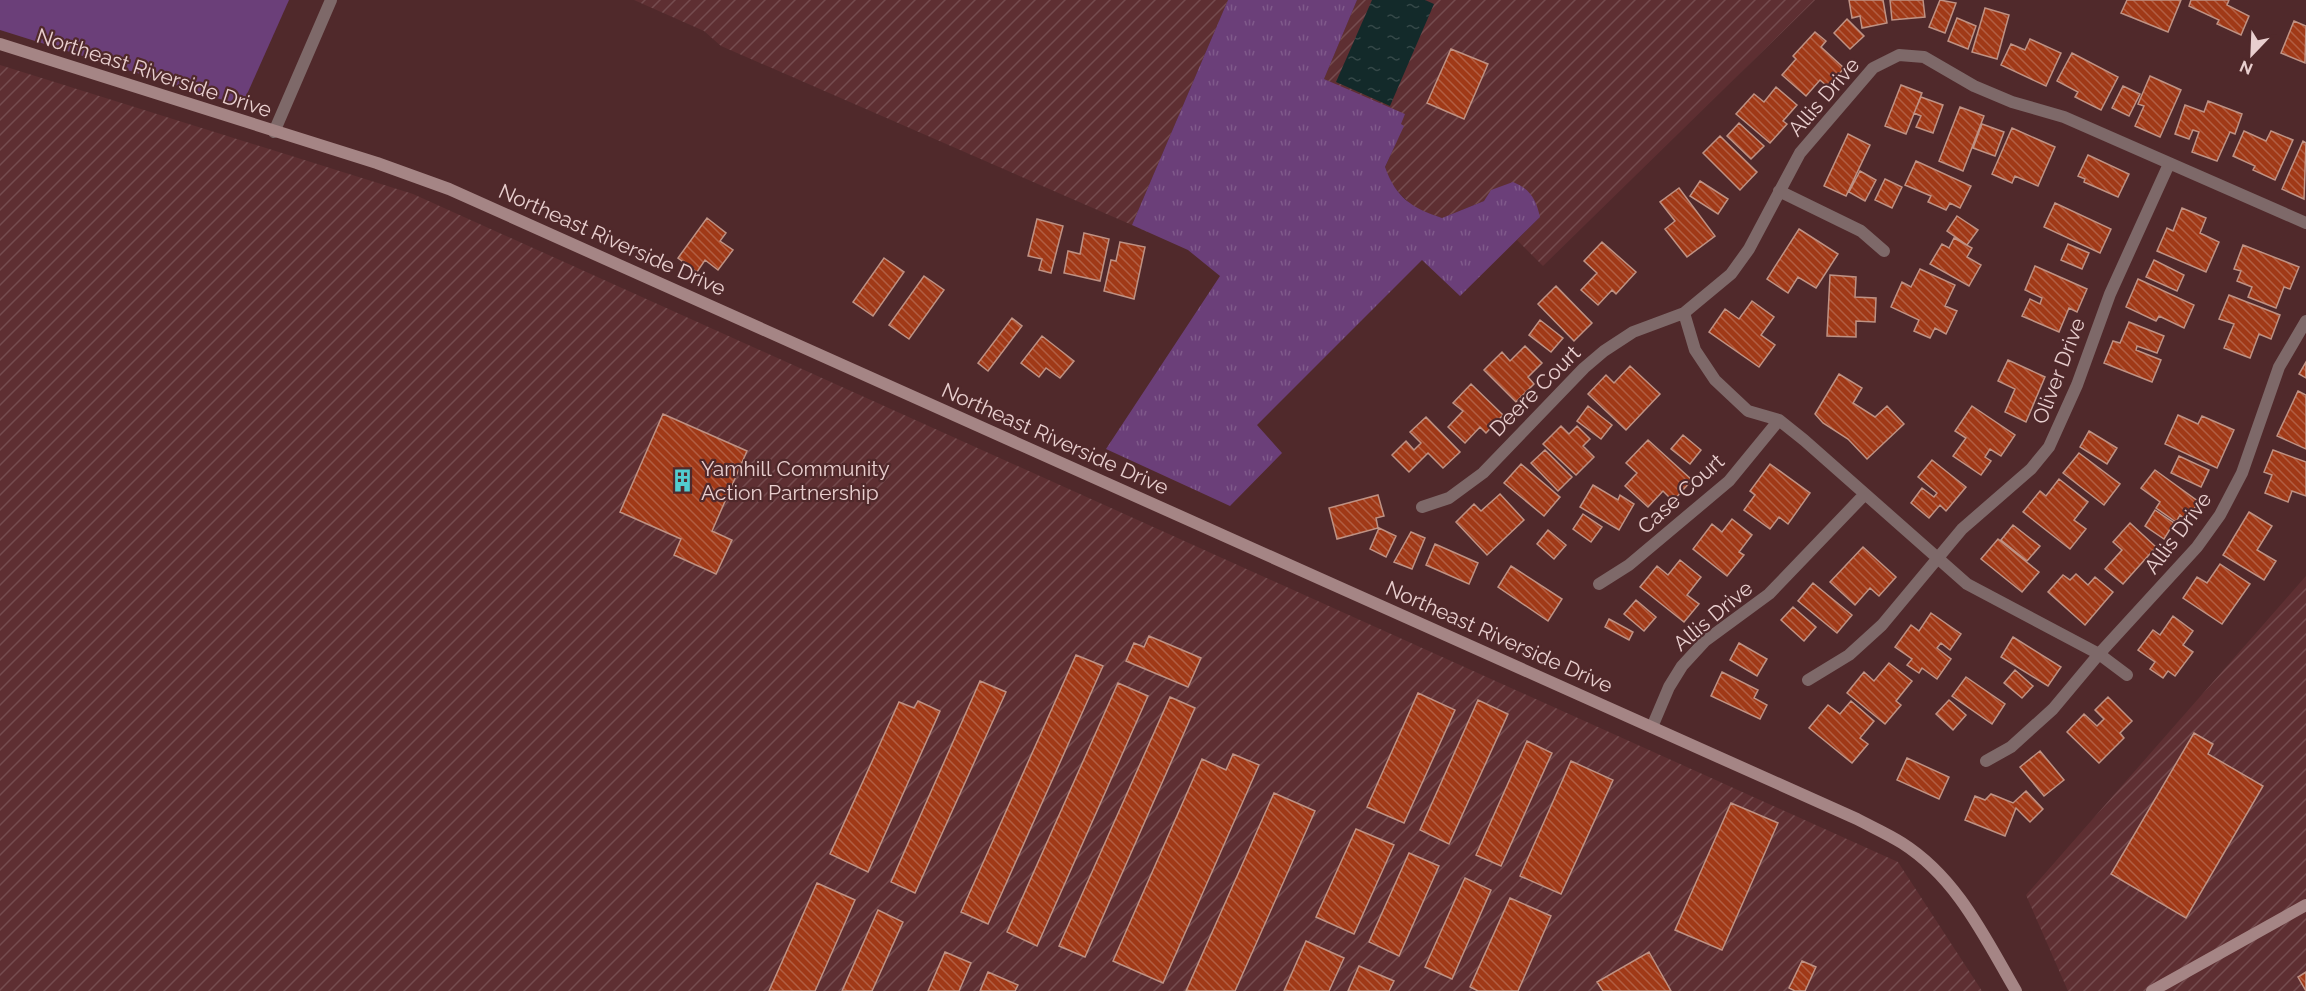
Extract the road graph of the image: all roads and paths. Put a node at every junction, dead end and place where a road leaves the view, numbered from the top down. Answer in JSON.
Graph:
{"nodes":[{"id":1,"x":331,"y":0,"type":"edge"},
{"id":2,"x":0,"y":44,"type":"edge"},
{"id":3,"x":274,"y":132,"type":"junction"},
{"id":4,"x":2169,"y":164,"type":"junction"},
{"id":5,"x":1779,"y":191,"type":"junction"},
{"id":6,"x":2306,"y":223,"type":"edge"},
{"id":7,"x":1884,"y":251,"type":"dead end"},
{"id":8,"x":1684,"y":313,"type":"junction"},
{"id":9,"x":2306,"y":321,"type":"edge"},
{"id":10,"x":1779,"y":420,"type":"junction"},
{"id":11,"x":1865,"y":494,"type":"junction"},
{"id":12,"x":1422,"y":507,"type":"dead end"},
{"id":13,"x":1936,"y":559,"type":"junction"},
{"id":14,"x":1599,"y":584,"type":"dead end"},
{"id":15,"x":2099,"y":654,"type":"junction"},
{"id":16,"x":2127,"y":675,"type":"dead end"},
{"id":17,"x":1808,"y":680,"type":"dead end"},
{"id":18,"x":1652,"y":727,"type":"junction"},
{"id":19,"x":1986,"y":761,"type":"dead end"},
{"id":20,"x":2306,"y":905,"type":"edge"},
{"id":21,"x":2016,"y":991,"type":"edge"},
{"id":22,"x":2152,"y":991,"type":"edge"}],
"edges":[{"from":1,"to":3,"type":"street"},
{"from":2,"to":3,"type":"street","name":"Northeast Riverside Drive"},
{"from":3,"to":18,"type":"street","name":"Northeast Riverside Drive"},
{"from":4,"to":5,"type":"street","name":"Allis Drive"},
{"from":4,"to":6,"type":"street","name":"Allis Drive"},
{"from":4,"to":13,"type":"street","name":"Oliver Drive"},
{"from":5,"to":7,"type":"street"},
{"from":5,"to":8,"type":"street","name":"Allis Drive"},
{"from":8,"to":10,"type":"street"},
{"from":8,"to":12,"type":"street","name":"Deere Court"},
{"from":9,"to":15,"type":"street","name":"Allis Drive"},
{"from":10,"to":11,"type":"street"},
{"from":10,"to":14,"type":"street","name":"Case Court"},
{"from":11,"to":13,"type":"street"},
{"from":11,"to":18,"type":"street","name":"Allis Drive"},
{"from":13,"to":15,"type":"street"},
{"from":13,"to":17,"type":"street","name":"Oliver Drive"},
{"from":15,"to":16,"type":"street"},
{"from":15,"to":19,"type":"street","name":"Allis Drive"},
{"from":18,"to":21,"type":"street","name":"Northeast Riverside Drive"},
{"from":20,"to":22,"type":"street"}]}
